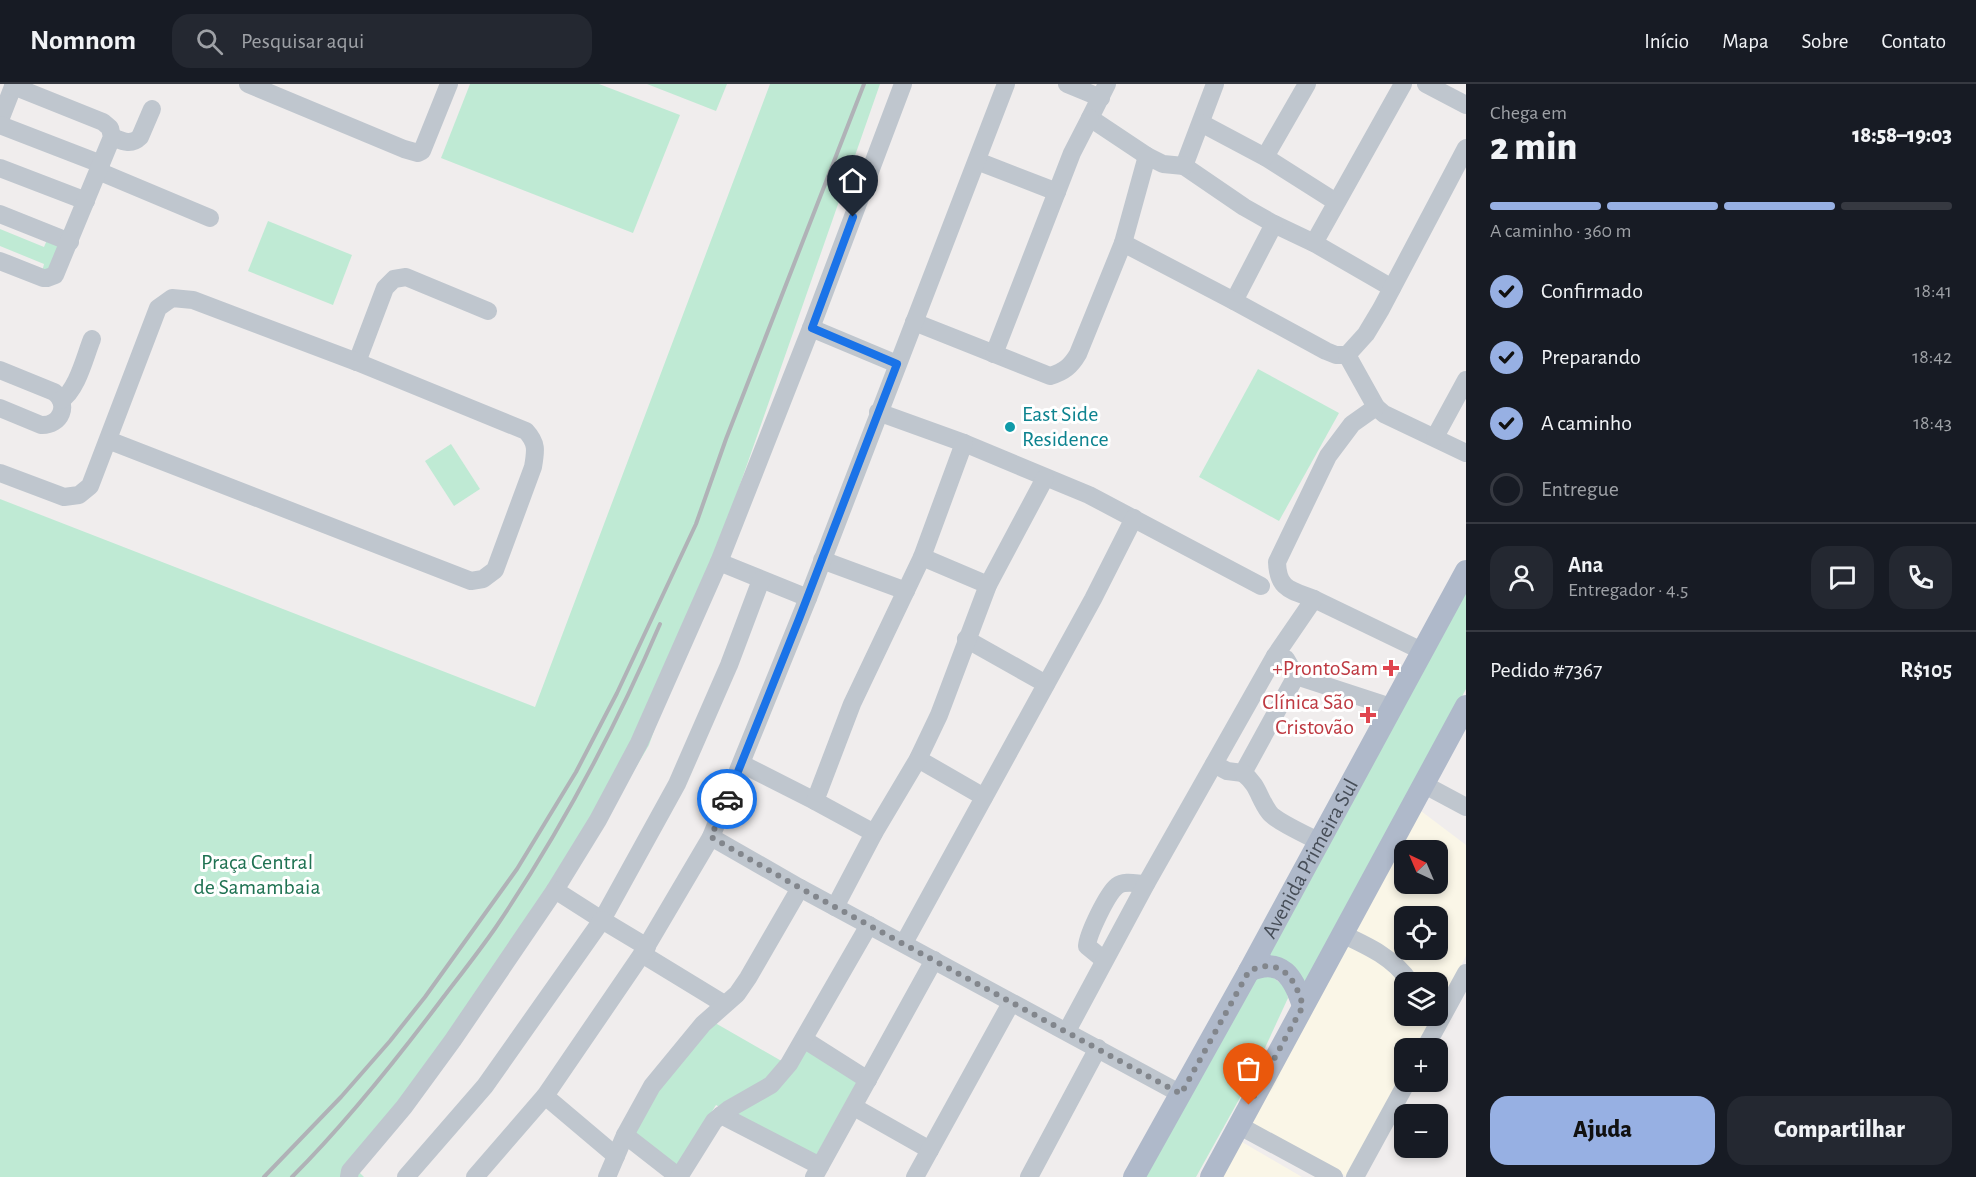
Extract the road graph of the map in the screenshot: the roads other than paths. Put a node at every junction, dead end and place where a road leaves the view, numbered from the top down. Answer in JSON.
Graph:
{"nodes":[{"id":1,"x":248,"y":84,"type":"edge"},
{"id":2,"x":449,"y":84,"type":"edge"},
{"id":3,"x":903,"y":84,"type":"edge"},
{"id":4,"x":1006,"y":84,"type":"edge"},
{"id":5,"x":1067,"y":84,"type":"edge"},
{"id":6,"x":1215,"y":84,"type":"edge"},
{"id":7,"x":1307,"y":84,"type":"edge"},
{"id":8,"x":1403,"y":84,"type":"edge"},
{"id":9,"x":1426,"y":84,"type":"edge"},
{"id":10,"x":14,"y":85,"type":"edge"},
{"id":11,"x":1445,"y":88,"type":"edge"},
{"id":12,"x":1104,"y":91,"type":"edge"},
{"id":13,"x":1466,"y":105,"type":"edge"},
{"id":14,"x":152,"y":109,"type":"dead end"},
{"id":15,"x":1090,"y":118,"type":"junction"},
{"id":16,"x":0,"y":120,"type":"edge"},
{"id":17,"x":1201,"y":123,"type":"junction"},
{"id":18,"x":0,"y":125,"type":"edge"},
{"id":19,"x":112,"y":137,"type":"junction"},
{"id":20,"x":1466,"y":148,"type":"edge"},
{"id":21,"x":1147,"y":156,"type":"junction"},
{"id":22,"x":1265,"y":157,"type":"junction"},
{"id":23,"x":977,"y":161,"type":"junction"},
{"id":24,"x":1184,"y":166,"type":"junction"},
{"id":25,"x":0,"y":168,"type":"edge"},
{"id":26,"x":99,"y":168,"type":"junction"},
{"id":27,"x":1057,"y":192,"type":"junction"},
{"id":28,"x":86,"y":201,"type":"junction"},
{"id":29,"x":1336,"y":202,"type":"junction"},
{"id":30,"x":0,"y":214,"type":"edge"},
{"id":31,"x":210,"y":219,"type":"dead end"},
{"id":32,"x":1274,"y":224,"type":"junction"},
{"id":33,"x":70,"y":242,"type":"junction"},
{"id":34,"x":1123,"y":243,"type":"junction"},
{"id":35,"x":1314,"y":243,"type":"junction"},
{"id":36,"x":0,"y":261,"type":"edge"},
{"id":37,"x":1392,"y":288,"type":"junction"},
{"id":38,"x":1234,"y":301,"type":"junction"},
{"id":39,"x":488,"y":311,"type":"dead end"},
{"id":40,"x":914,"y":322,"type":"junction"},
{"id":41,"x":812,"y":328,"type":"junction"},
{"id":42,"x":92,"y":339,"type":"dead end"},
{"id":43,"x":994,"y":354,"type":"junction"},
{"id":44,"x":1347,"y":355,"type":"junction"},
{"id":45,"x":357,"y":362,"type":"junction"},
{"id":46,"x":897,"y":364,"type":"junction"},
{"id":47,"x":0,"y":370,"type":"edge"},
{"id":48,"x":1466,"y":380,"type":"edge"},
{"id":49,"x":61,"y":400,"type":"junction"},
{"id":50,"x":1376,"y":407,"type":"junction"},
{"id":51,"x":0,"y":408,"type":"edge"},
{"id":52,"x":878,"y":412,"type":"junction"},
{"id":53,"x":1435,"y":437,"type":"junction"},
{"id":54,"x":108,"y":440,"type":"junction"},
{"id":55,"x":964,"y":442,"type":"junction"},
{"id":56,"x":1466,"y":453,"type":"edge"},
{"id":57,"x":0,"y":473,"type":"edge"},
{"id":58,"x":1045,"y":478,"type":"junction"},
{"id":59,"x":1134,"y":518,"type":"junction"},
{"id":60,"x":922,"y":557,"type":"junction"},
{"id":61,"x":822,"y":560,"type":"junction"},
{"id":62,"x":719,"y":562,"type":"junction"},
{"id":63,"x":1466,"y":570,"type":"edge"},
{"id":64,"x":762,"y":580,"type":"junction"},
{"id":65,"x":988,"y":585,"type":"junction"},
{"id":66,"x":1261,"y":586,"type":"dead end"},
{"id":67,"x":906,"y":591,"type":"junction"},
{"id":68,"x":807,"y":598,"type":"junction"},
{"id":69,"x":1314,"y":599,"type":"junction"},
{"id":70,"x":966,"y":639,"type":"junction"},
{"id":71,"x":1422,"y":651,"type":"junction"},
{"id":72,"x":1275,"y":656,"type":"junction"},
{"id":73,"x":1296,"y":676,"type":"junction"},
{"id":74,"x":1046,"y":684,"type":"junction"},
{"id":75,"x":1466,"y":706,"type":"edge"},
{"id":76,"x":1391,"y":707,"type":"junction"},
{"id":77,"x":918,"y":759,"type":"junction"},
{"id":78,"x":742,"y":764,"type":"junction"},
{"id":79,"x":1214,"y":764,"type":"junction"},
{"id":80,"x":1243,"y":773,"type":"junction"},
{"id":81,"x":1423,"y":784,"type":"junction"},
{"id":82,"x":984,"y":797,"type":"junction"},
{"id":83,"x":814,"y":801,"type":"junction"},
{"id":84,"x":1466,"y":807,"type":"edge"},
{"id":85,"x":874,"y":833,"type":"junction"},
{"id":86,"x":711,"y":837,"type":"junction"},
{"id":87,"x":1318,"y":841,"type":"junction"},
{"id":88,"x":1146,"y":884,"type":"junction"},
{"id":89,"x":800,"y":888,"type":"junction"},
{"id":90,"x":555,"y":890,"type":"junction"},
{"id":91,"x":835,"y":907,"type":"junction"},
{"id":92,"x":602,"y":920,"type":"junction"},
{"id":93,"x":868,"y":925,"type":"junction"},
{"id":94,"x":1342,"y":934,"type":"junction"},
{"id":95,"x":904,"y":943,"type":"junction"},
{"id":96,"x":644,"y":950,"type":"junction"},
{"id":97,"x":934,"y":960,"type":"junction"},
{"id":98,"x":1104,"y":960,"type":"junction"},
{"id":99,"x":1249,"y":971,"type":"junction"},
{"id":100,"x":1403,"y":972,"type":"edge"},
{"id":101,"x":1466,"y":973,"type":"edge"},
{"id":102,"x":1011,"y":1003,"type":"junction"},
{"id":103,"x":724,"y":1004,"type":"junction"},
{"id":104,"x":1303,"y":1006,"type":"junction"},
{"id":105,"x":1066,"y":1031,"type":"junction"},
{"id":106,"x":1431,"y":1038,"type":"edge"},
{"id":107,"x":805,"y":1040,"type":"junction"},
{"id":108,"x":1098,"y":1048,"type":"junction"},
{"id":109,"x":868,"y":1080,"type":"junction"},
{"id":110,"x":1402,"y":1092,"type":"edge"},
{"id":111,"x":1181,"y":1094,"type":"junction"},
{"id":112,"x":545,"y":1096,"type":"junction"},
{"id":113,"x":854,"y":1107,"type":"junction"},
{"id":114,"x":721,"y":1115,"type":"junction"},
{"id":115,"x":1238,"y":1125,"type":"junction"},
{"id":116,"x":625,"y":1135,"type":"junction"},
{"id":117,"x":930,"y":1150,"type":"junction"},
{"id":118,"x":616,"y":1156,"type":"junction"},
{"id":119,"x":817,"y":1172,"type":"edge"},
{"id":120,"x":1323,"y":1175,"type":"edge"},
{"id":121,"x":349,"y":1177,"type":"edge"},
{"id":122,"x":406,"y":1177,"type":"edge"},
{"id":123,"x":475,"y":1177,"type":"edge"},
{"id":124,"x":607,"y":1177,"type":"edge"},
{"id":125,"x":679,"y":1177,"type":"edge"},
{"id":126,"x":915,"y":1177,"type":"edge"},
{"id":127,"x":1029,"y":1177,"type":"edge"},
{"id":128,"x":1134,"y":1177,"type":"edge"},
{"id":129,"x":1211,"y":1177,"type":"edge"},
{"id":130,"x":1355,"y":1177,"type":"edge"}],
"edges":[{"from":1,"to":2,"type":"street"},
{"from":3,"to":41,"type":"street"},
{"from":4,"to":23,"type":"street"},
{"from":5,"to":12,"type":"street"},
{"from":6,"to":17,"type":"street"},
{"from":7,"to":22,"type":"street"},
{"from":8,"to":29,"type":"street"},
{"from":9,"to":11,"type":"street"},
{"from":10,"to":16,"type":"street"},
{"from":10,"to":19,"type":"street"},
{"from":11,"to":13,"type":"street"},
{"from":12,"to":15,"type":"street"},
{"from":14,"to":19,"type":"street"},
{"from":15,"to":21,"type":"street"},
{"from":15,"to":27,"type":"street"},
{"from":17,"to":22,"type":"street"},
{"from":17,"to":24,"type":"street"},
{"from":18,"to":26,"type":"street"},
{"from":19,"to":26,"type":"street"},
{"from":20,"to":37,"type":"street"},
{"from":21,"to":24,"type":"street"},
{"from":21,"to":34,"type":"street"},
{"from":22,"to":29,"type":"street"},
{"from":23,"to":27,"type":"street"},
{"from":23,"to":40,"type":"street"},
{"from":24,"to":32,"type":"street"},
{"from":25,"to":28,"type":"street"},
{"from":26,"to":28,"type":"street"},
{"from":26,"to":31,"type":"street"},
{"from":27,"to":43,"type":"street"},
{"from":28,"to":33,"type":"street"},
{"from":29,"to":35,"type":"street"},
{"from":30,"to":33,"type":"street"},
{"from":32,"to":35,"type":"street"},
{"from":32,"to":38,"type":"street"},
{"from":33,"to":36,"type":"street"},
{"from":34,"to":38,"type":"street"},
{"from":34,"to":43,"type":"street"},
{"from":35,"to":37,"type":"street"},
{"from":37,"to":44,"type":"street"},
{"from":38,"to":44,"type":"street"},
{"from":39,"to":45,"type":"street"},
{"from":40,"to":43,"type":"street"},
{"from":40,"to":46,"type":"street"},
{"from":41,"to":46,"type":"street"},
{"from":41,"to":62,"type":"street"},
{"from":42,"to":49,"type":"street"},
{"from":44,"to":50,"type":"street"},
{"from":45,"to":54,"type":"street"},
{"from":45,"to":54,"type":"street"},
{"from":46,"to":52,"type":"street"},
{"from":47,"to":49,"type":"street"},
{"from":48,"to":53,"type":"street"},
{"from":49,"to":51,"type":"street"},
{"from":50,"to":53,"type":"street"},
{"from":50,"to":69,"type":"street"},
{"from":52,"to":55,"type":"street"},
{"from":52,"to":61,"type":"street"},
{"from":53,"to":56,"type":"street"},
{"from":54,"to":57,"type":"street"},
{"from":55,"to":58,"type":"street"},
{"from":55,"to":60,"type":"street"},
{"from":58,"to":59,"type":"street"},
{"from":58,"to":65,"type":"street"},
{"from":59,"to":66,"type":"street"},
{"from":59,"to":74,"type":"street"},
{"from":60,"to":65,"type":"street"},
{"from":60,"to":67,"type":"street"},
{"from":61,"to":67,"type":"street"},
{"from":61,"to":68,"type":"street"},
{"from":62,"to":64,"type":"street"},
{"from":62,"to":90,"type":"street"},
{"from":63,"to":71,"type":"main road","name":"Avenida Primeira Sul"},
{"from":64,"to":68,"type":"street"},
{"from":64,"to":92,"type":"street"},
{"from":65,"to":70,"type":"street"},
{"from":67,"to":83,"type":"street"},
{"from":68,"to":78,"type":"street"},
{"from":69,"to":71,"type":"street"},
{"from":69,"to":72,"type":"street"},
{"from":70,"to":74,"type":"street"},
{"from":70,"to":77,"type":"street"},
{"from":71,"to":76,"type":"main road","name":"Avenida Primeira Sul"},
{"from":72,"to":73,"type":"street"},
{"from":72,"to":79,"type":"street"},
{"from":73,"to":76,"type":"street"},
{"from":73,"to":80,"type":"street"},
{"from":74,"to":82,"type":"street"},
{"from":75,"to":81,"type":"main road"},
{"from":76,"to":87,"type":"main road","name":"Avenida Primeira Sul"},
{"from":77,"to":82,"type":"street"},
{"from":77,"to":85,"type":"street"},
{"from":78,"to":83,"type":"street"},
{"from":78,"to":86,"type":"street"},
{"from":79,"to":80,"type":"street"},
{"from":79,"to":88,"type":"street"},
{"from":80,"to":87,"type":"street"},
{"from":81,"to":84,"type":"street"},
{"from":81,"to":94,"type":"main road"},
{"from":82,"to":95,"type":"street"},
{"from":83,"to":85,"type":"street"},
{"from":85,"to":91,"type":"street"},
{"from":86,"to":89,"type":"street"},
{"from":86,"to":96,"type":"street"},
{"from":87,"to":99,"type":"main road","name":"Avenida Primeira Sul"},
{"from":88,"to":98,"type":"street"},
{"from":88,"to":98,"type":"street"},
{"from":89,"to":91,"type":"street"},
{"from":89,"to":103,"type":"street"},
{"from":90,"to":92,"type":"street"},
{"from":90,"to":121,"type":"street"},
{"from":91,"to":93,"type":"street"},
{"from":92,"to":96,"type":"street"},
{"from":92,"to":122,"type":"street"},
{"from":93,"to":95,"type":"street"},
{"from":93,"to":107,"type":"street"},
{"from":94,"to":100,"type":"street"},
{"from":94,"to":104,"type":"main road"},
{"from":95,"to":97,"type":"street"},
{"from":96,"to":103,"type":"street"},
{"from":96,"to":112,"type":"street"},
{"from":97,"to":102,"type":"street"},
{"from":97,"to":109,"type":"street"},
{"from":98,"to":105,"type":"street"},
{"from":99,"to":104,"type":"main road"},
{"from":99,"to":111,"type":"main road","name":"Avenida Primeira Sul"},
{"from":101,"to":106,"type":"street"},
{"from":102,"to":105,"type":"street"},
{"from":102,"to":117,"type":"street"},
{"from":103,"to":116,"type":"street"},
{"from":104,"to":115,"type":"main road"},
{"from":105,"to":108,"type":"street"},
{"from":107,"to":109,"type":"street"},
{"from":107,"to":114,"type":"street"},
{"from":108,"to":111,"type":"street"},
{"from":108,"to":127,"type":"street"},
{"from":109,"to":113,"type":"street"},
{"from":110,"to":130,"type":"street"},
{"from":111,"to":128,"type":"main road","name":"Avenida Primeira Sul"},
{"from":112,"to":118,"type":"street"},
{"from":112,"to":123,"type":"street"},
{"from":113,"to":117,"type":"street"},
{"from":113,"to":119,"type":"street"},
{"from":114,"to":119,"type":"street"},
{"from":114,"to":125,"type":"street"},
{"from":115,"to":120,"type":"street"},
{"from":115,"to":129,"type":"main road"},
{"from":116,"to":118,"type":"street"},
{"from":116,"to":125,"type":"street"},
{"from":117,"to":126,"type":"street"},
{"from":118,"to":124,"type":"street"}]}
